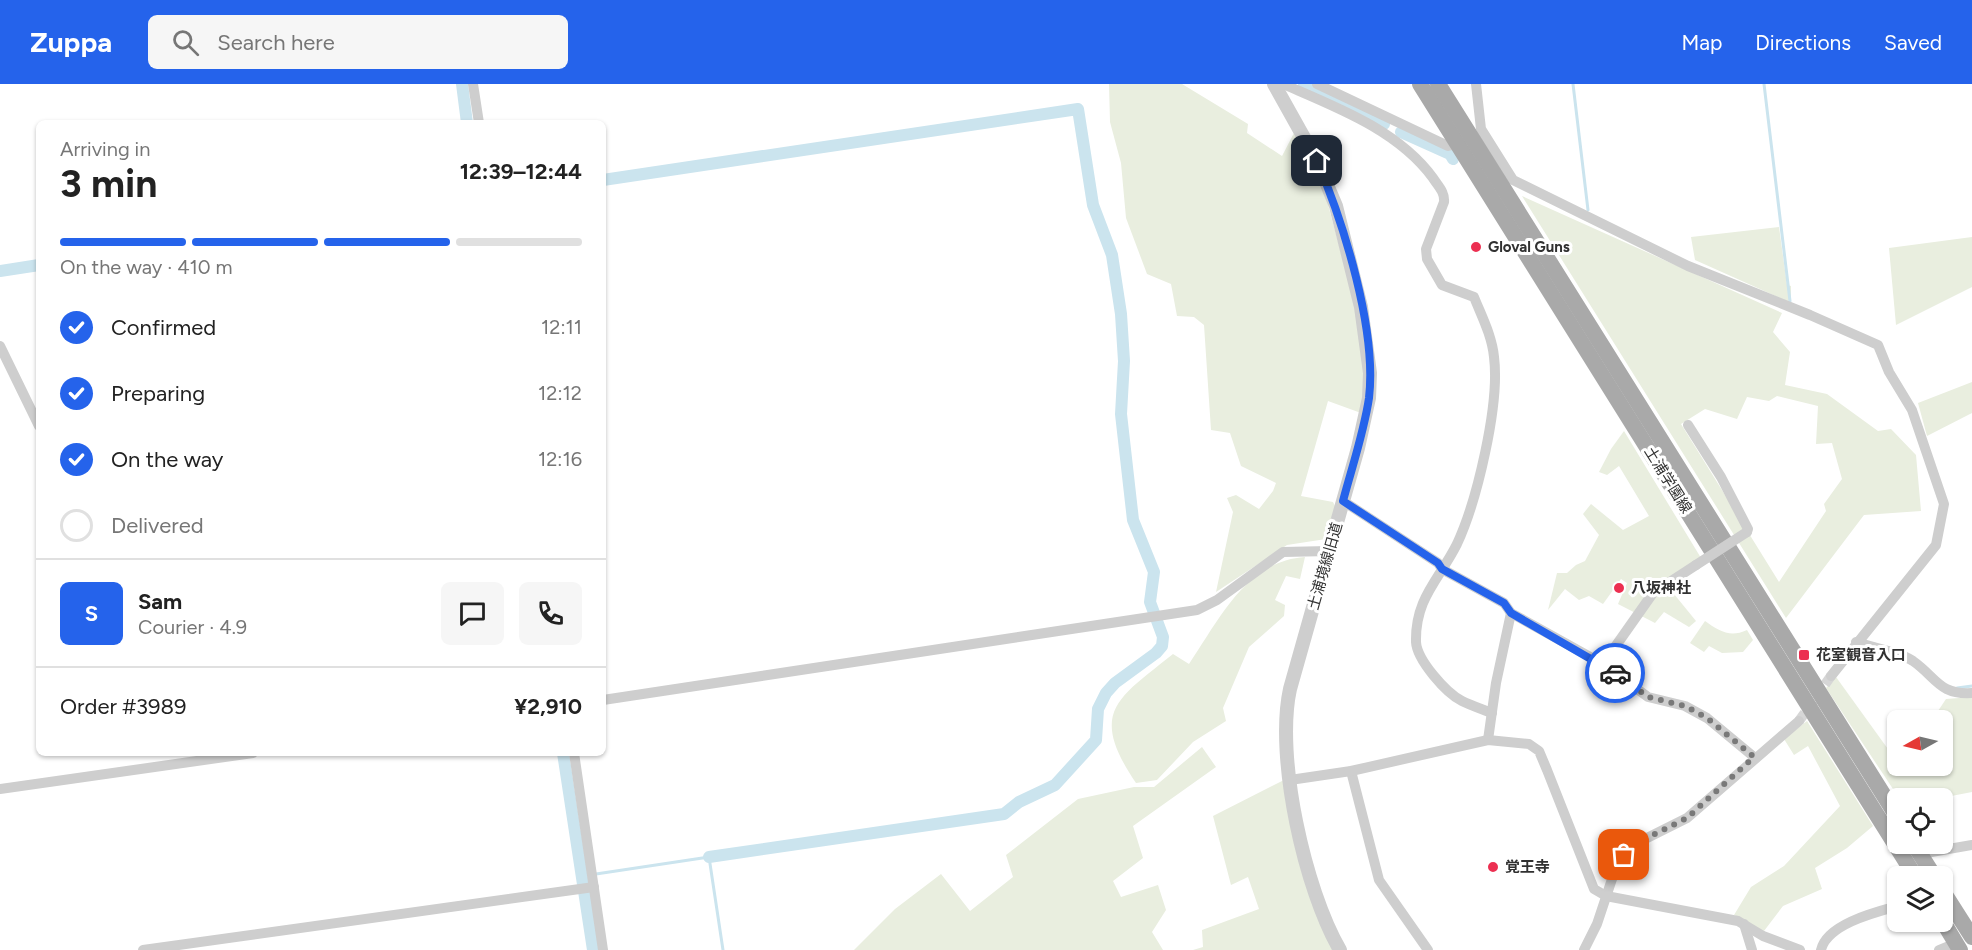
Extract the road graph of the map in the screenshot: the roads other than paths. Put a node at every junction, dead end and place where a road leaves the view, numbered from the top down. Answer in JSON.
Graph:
{"nodes":[{"id":1,"x":473,"y":84,"type":"edge"},
{"id":2,"x":1274,"y":84,"type":"edge"},
{"id":3,"x":1283,"y":84,"type":"edge"},
{"id":4,"x":1317,"y":84,"type":"edge"},
{"id":5,"x":1420,"y":84,"type":"edge"},
{"id":6,"x":1438,"y":84,"type":"edge"},
{"id":7,"x":1476,"y":84,"type":"edge"},
{"id":8,"x":479,"y":120,"type":"edge"},
{"id":9,"x":1396,"y":121,"type":"junction"},
{"id":10,"x":1389,"y":135,"type":"junction"},
{"id":11,"x":1470,"y":137,"type":"junction"},
{"id":12,"x":1500,"y":185,"type":"junction"},
{"id":13,"x":0,"y":346,"type":"edge"},
{"id":14,"x":36,"y":420,"type":"edge"},
{"id":15,"x":1688,"y":425,"type":"dead end"},
{"id":16,"x":1343,"y":501,"type":"junction"},
{"id":17,"x":1329,"y":551,"type":"junction"},
{"id":18,"x":1442,"y":569,"type":"junction"},
{"id":19,"x":1511,"y":613,"type":"junction"},
{"id":20,"x":1856,"y":642,"type":"junction"},
{"id":21,"x":1779,"y":643,"type":"junction"},
{"id":22,"x":1603,"y":664,"type":"junction"},
{"id":23,"x":1831,"y":676,"type":"tunnel mouth"},
{"id":24,"x":1972,"y":693,"type":"edge"},
{"id":25,"x":606,"y":700,"type":"edge"},
{"id":26,"x":1492,"y":713,"type":"junction"},
{"id":27,"x":1798,"y":721,"type":"tunnel mouth"},
{"id":28,"x":1488,"y":740,"type":"junction"},
{"id":29,"x":233,"y":756,"type":"edge"},
{"id":30,"x":574,"y":756,"type":"edge"},
{"id":31,"x":1754,"y":757,"type":"junction"},
{"id":32,"x":1351,"y":771,"type":"junction"},
{"id":33,"x":1290,"y":780,"type":"junction"},
{"id":34,"x":0,"y":789,"type":"edge"},
{"id":35,"x":1887,"y":802,"type":"edge"},
{"id":36,"x":1972,"y":845,"type":"edge"},
{"id":37,"x":1953,"y":846,"type":"edge"},
{"id":38,"x":1909,"y":866,"type":"edge"},
{"id":39,"x":592,"y":880,"type":"junction"},
{"id":40,"x":1606,"y":896,"type":"junction"},
{"id":41,"x":1887,"y":909,"type":"edge"},
{"id":42,"x":1953,"y":918,"type":"edge"},
{"id":43,"x":1743,"y":924,"type":"junction"},
{"id":44,"x":1963,"y":943,"type":"edge"},
{"id":45,"x":143,"y":950,"type":"edge"},
{"id":46,"x":603,"y":950,"type":"edge"},
{"id":47,"x":1340,"y":950,"type":"edge"},
{"id":48,"x":1428,"y":950,"type":"edge"},
{"id":49,"x":1584,"y":950,"type":"edge"},
{"id":50,"x":1752,"y":950,"type":"edge"},
{"id":51,"x":1800,"y":950,"type":"edge"},
{"id":52,"x":1821,"y":950,"type":"edge"},
{"id":53,"x":1939,"y":950,"type":"edge"}],
"edges":[{"from":1,"to":8,"type":"street"},
{"from":2,"to":16,"type":"street","name":"土浦境線旧道"},
{"from":3,"to":10,"type":"street"},
{"from":4,"to":9,"type":"street"},
{"from":5,"to":11,"type":"main road","name":"土浦学園線"},
{"from":6,"to":11,"type":"main road","name":"土浦学園線"},
{"from":7,"to":11,"type":"street"},
{"from":9,"to":10,"type":"street"},
{"from":9,"to":11,"type":"street"},
{"from":10,"to":18,"type":"street"},
{"from":11,"to":12,"type":"main road","name":"土浦学園線"},
{"from":11,"to":12,"type":"street"},
{"from":12,"to":20,"type":"street"},
{"from":12,"to":21,"type":"main road","name":"土浦学園線"},
{"from":13,"to":14,"type":"street"},
{"from":15,"to":22,"type":"street","bridge":true},
{"from":16,"to":17,"type":"street","name":"土浦境線旧道"},
{"from":16,"to":18,"type":"street"},
{"from":17,"to":25,"type":"street"},
{"from":17,"to":33,"type":"street","name":"土浦境線旧道"},
{"from":18,"to":19,"type":"street"},
{"from":18,"to":26,"type":"street"},
{"from":19,"to":22,"type":"street"},
{"from":19,"to":26,"type":"street"},
{"from":20,"to":23,"type":"street"},
{"from":20,"to":24,"type":"street"},
{"from":21,"to":35,"type":"main road","name":"土浦学園線"},
{"from":21,"to":38,"type":"main road","name":"土浦学園線"},
{"from":22,"to":31,"type":"street"},
{"from":26,"to":28,"type":"street"},
{"from":27,"to":31,"type":"street"},
{"from":28,"to":32,"type":"street"},
{"from":28,"to":40,"type":"street"},
{"from":29,"to":34,"type":"street"},
{"from":30,"to":39,"type":"street"},
{"from":31,"to":40,"type":"street"},
{"from":32,"to":33,"type":"street"},
{"from":32,"to":48,"type":"street"},
{"from":33,"to":47,"type":"street","name":"土浦境線旧道"},
{"from":36,"to":37,"type":"street"},
{"from":39,"to":45,"type":"street"},
{"from":39,"to":46,"type":"street"},
{"from":40,"to":43,"type":"street"},
{"from":40,"to":49,"type":"street"},
{"from":41,"to":52,"type":"street"},
{"from":42,"to":44,"type":"main road"},
{"from":43,"to":50,"type":"street"},
{"from":43,"to":51,"type":"street"},
{"from":44,"to":53,"type":"street"}]}
